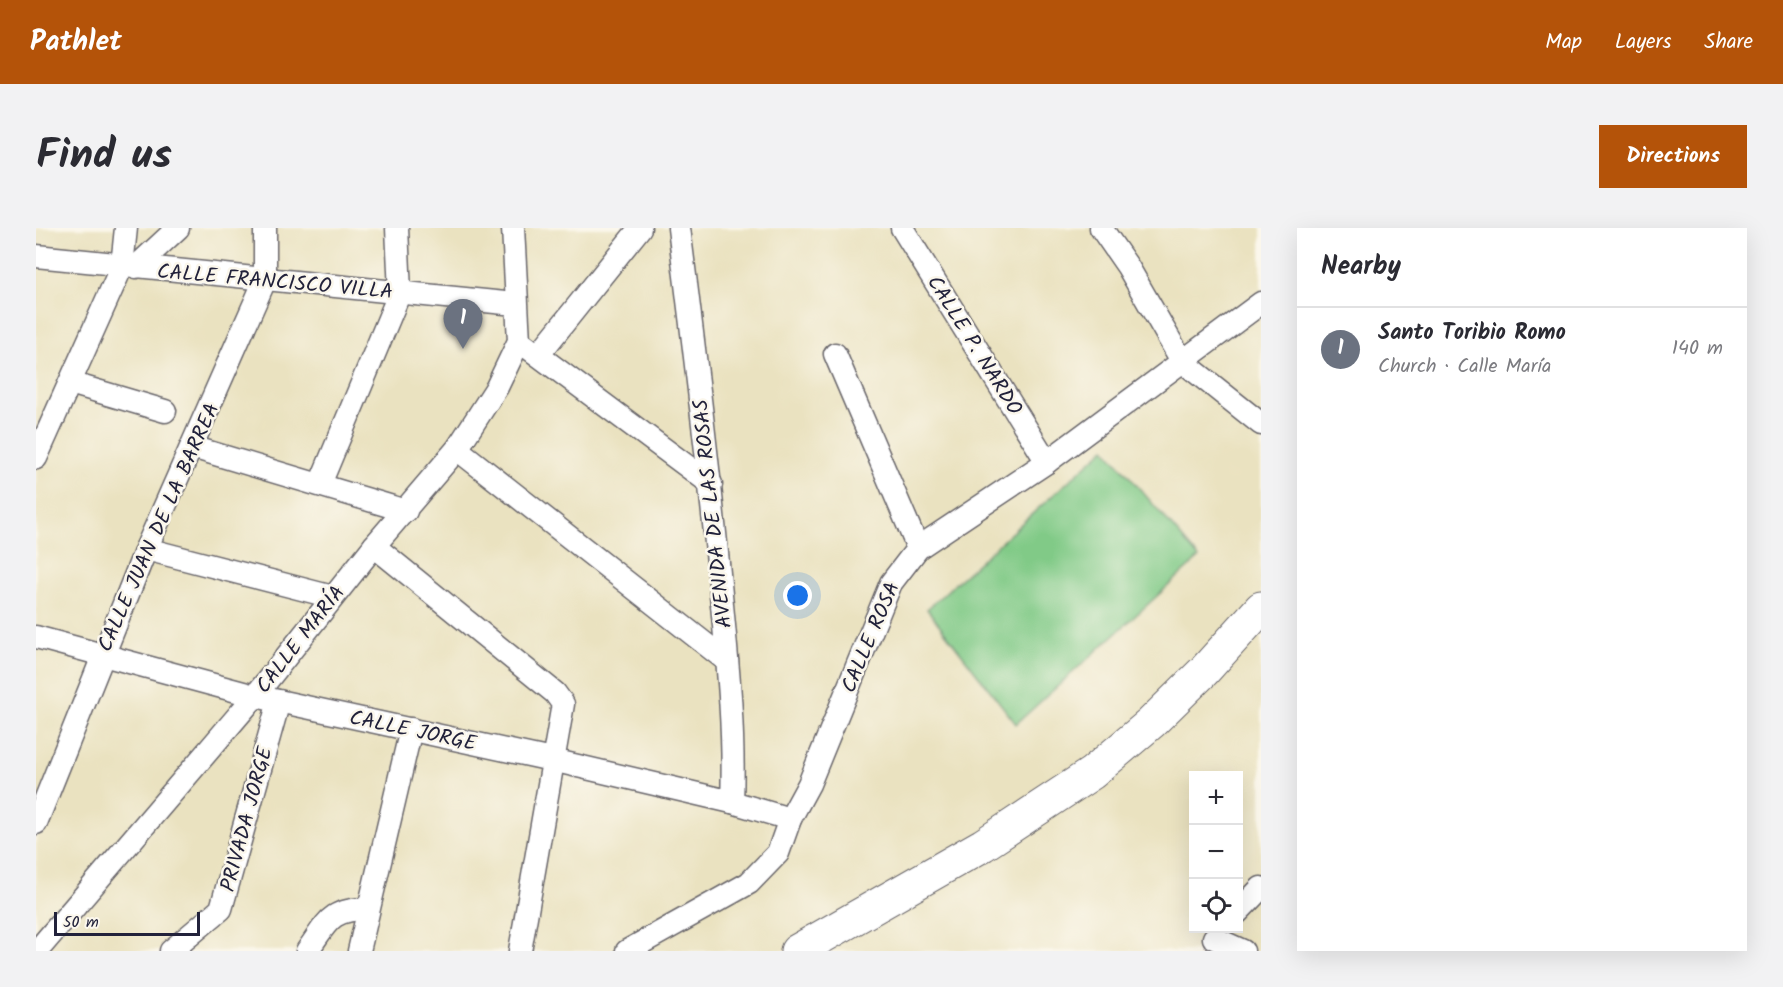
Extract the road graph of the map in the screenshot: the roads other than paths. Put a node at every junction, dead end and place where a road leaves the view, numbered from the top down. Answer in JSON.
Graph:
{"nodes":[{"id":1,"x":126,"y":228,"type":"edge"},
{"id":2,"x":178,"y":228,"type":"edge"},
{"id":3,"x":266,"y":228,"type":"edge"},
{"id":4,"x":397,"y":228,"type":"edge"},
{"id":5,"x":513,"y":228,"type":"edge"},
{"id":6,"x":640,"y":228,"type":"edge"},
{"id":7,"x":680,"y":228,"type":"edge"},
{"id":8,"x":902,"y":228,"type":"edge"},
{"id":9,"x":1101,"y":228,"type":"edge"},
{"id":10,"x":36,"y":256,"type":"edge"},
{"id":11,"x":129,"y":266,"type":"junction"},
{"id":12,"x":265,"y":280,"type":"junction"},
{"id":13,"x":400,"y":292,"type":"junction"},
{"id":14,"x":1261,"y":303,"type":"edge"},
{"id":15,"x":515,"y":304,"type":"junction"},
{"id":16,"x":519,"y":341,"type":"junction"},
{"id":17,"x":539,"y":354,"type":"junction"},
{"id":18,"x":835,"y":354,"type":"dead end"},
{"id":19,"x":1182,"y":361,"type":"junction"},
{"id":20,"x":69,"y":383,"type":"junction"},
{"id":21,"x":165,"y":411,"type":"dead end"},
{"id":22,"x":1261,"y":424,"type":"edge"},
{"id":23,"x":192,"y":447,"type":"junction"},
{"id":24,"x":457,"y":449,"type":"junction"},
{"id":25,"x":36,"y":458,"type":"edge"},
{"id":26,"x":1047,"y":462,"type":"junction"},
{"id":27,"x":320,"y":484,"type":"junction"},
{"id":28,"x":711,"y":484,"type":"junction"},
{"id":29,"x":406,"y":511,"type":"junction"},
{"id":30,"x":374,"y":546,"type":"junction"},
{"id":31,"x":918,"y":548,"type":"junction"},
{"id":32,"x":146,"y":549,"type":"junction"},
{"id":33,"x":333,"y":597,"type":"junction"},
{"id":34,"x":1261,"y":608,"type":"edge"},
{"id":35,"x":36,"y":638,"type":"edge"},
{"id":36,"x":102,"y":654,"type":"junction"},
{"id":37,"x":727,"y":661,"type":"junction"},
{"id":38,"x":255,"y":696,"type":"junction"},
{"id":39,"x":279,"y":701,"type":"junction"},
{"id":40,"x":411,"y":729,"type":"junction"},
{"id":41,"x":552,"y":760,"type":"junction"},
{"id":42,"x":732,"y":802,"type":"junction"},
{"id":43,"x":790,"y":819,"type":"junction"},
{"id":44,"x":36,"y":824,"type":"edge"},
{"id":45,"x":1261,"y":888,"type":"edge"},
{"id":46,"x":1243,"y":908,"type":"edge"},
{"id":47,"x":369,"y":909,"type":"junction"},
{"id":48,"x":1214,"y":939,"type":"edge"},
{"id":49,"x":37,"y":951,"type":"edge"},
{"id":50,"x":171,"y":951,"type":"edge"},
{"id":51,"x":307,"y":951,"type":"edge"},
{"id":52,"x":359,"y":951,"type":"edge"},
{"id":53,"x":520,"y":951,"type":"edge"},
{"id":54,"x":627,"y":951,"type":"edge"},
{"id":55,"x":797,"y":951,"type":"edge"},
{"id":56,"x":1243,"y":951,"type":"edge"}],
"edges":[{"from":1,"to":11,"type":"street"},
{"from":2,"to":11,"type":"street"},
{"from":3,"to":12,"type":"street","name":"CALLE JUAN DE LA BARREA"},
{"from":4,"to":13,"type":"street"},
{"from":5,"to":15,"type":"street"},
{"from":6,"to":17,"type":"street"},
{"from":7,"to":28,"type":"street","name":"AVENIDA DE LAS ROSAS"},
{"from":8,"to":26,"type":"street","name":"CALLE P. NARDO"},
{"from":9,"to":19,"type":"street"},
{"from":10,"to":11,"type":"street","name":"CALLE FRANCISCO VILLA"},
{"from":11,"to":12,"type":"street","name":"CALLE FRANCISCO VILLA"},
{"from":11,"to":20,"type":"street"},
{"from":12,"to":13,"type":"street","name":"CALLE FRANCISCO VILLA"},
{"from":12,"to":23,"type":"street","name":"CALLE JUAN DE LA BARREA"},
{"from":13,"to":15,"type":"street","name":"CALLE FRANCISCO VILLA"},
{"from":13,"to":27,"type":"street"},
{"from":14,"to":19,"type":"street","name":"CALLE ROSA"},
{"from":15,"to":16,"type":"street"},
{"from":16,"to":17,"type":"street"},
{"from":16,"to":24,"type":"street","name":"CALLE MARÍA"},
{"from":17,"to":28,"type":"street"},
{"from":18,"to":31,"type":"street"},
{"from":19,"to":22,"type":"street"},
{"from":19,"to":26,"type":"street","name":"CALLE ROSA"},
{"from":20,"to":21,"type":"street"},
{"from":20,"to":25,"type":"street"},
{"from":23,"to":27,"type":"street"},
{"from":23,"to":32,"type":"street","name":"CALLE JUAN DE LA BARREA"},
{"from":24,"to":29,"type":"street","name":"CALLE MARÍA"},
{"from":24,"to":37,"type":"street"},
{"from":26,"to":31,"type":"street","name":"CALLE ROSA"},
{"from":27,"to":29,"type":"street"},
{"from":28,"to":37,"type":"street","name":"AVENIDA DE LAS ROSAS"},
{"from":29,"to":30,"type":"street","name":"CALLE MARÍA"},
{"from":30,"to":33,"type":"street","name":"CALLE MARÍA"},
{"from":30,"to":41,"type":"street"},
{"from":31,"to":43,"type":"street","name":"CALLE ROSA"},
{"from":32,"to":33,"type":"street"},
{"from":32,"to":36,"type":"street","name":"CALLE JUAN DE LA BARREA"},
{"from":33,"to":38,"type":"street","name":"CALLE MARÍA"},
{"from":34,"to":55,"type":"highway"},
{"from":35,"to":36,"type":"street","name":"CALLE JORGE"},
{"from":36,"to":38,"type":"street","name":"CALLE JORGE"},
{"from":36,"to":44,"type":"street","name":"CALLE JUAN DE LA BARREA"},
{"from":37,"to":42,"type":"street","name":"AVENIDA DE LAS ROSAS"},
{"from":38,"to":39,"type":"street","name":"CALLE JORGE"},
{"from":38,"to":49,"type":"street","name":"CALLE MARÍA"},
{"from":39,"to":40,"type":"street","name":"CALLE JORGE"},
{"from":39,"to":50,"type":"street","name":"PRIVADA JORGE"},
{"from":40,"to":41,"type":"street","name":"CALLE JORGE"},
{"from":40,"to":47,"type":"street"},
{"from":41,"to":42,"type":"street","name":"CALLE JORGE"},
{"from":41,"to":53,"type":"street"},
{"from":42,"to":43,"type":"street","name":"CALLE JORGE"},
{"from":43,"to":54,"type":"street","name":"CALLE ROSA"},
{"from":45,"to":46,"type":"street"},
{"from":47,"to":51,"type":"street"},
{"from":47,"to":52,"type":"street"},
{"from":48,"to":56,"type":"street"}]}
